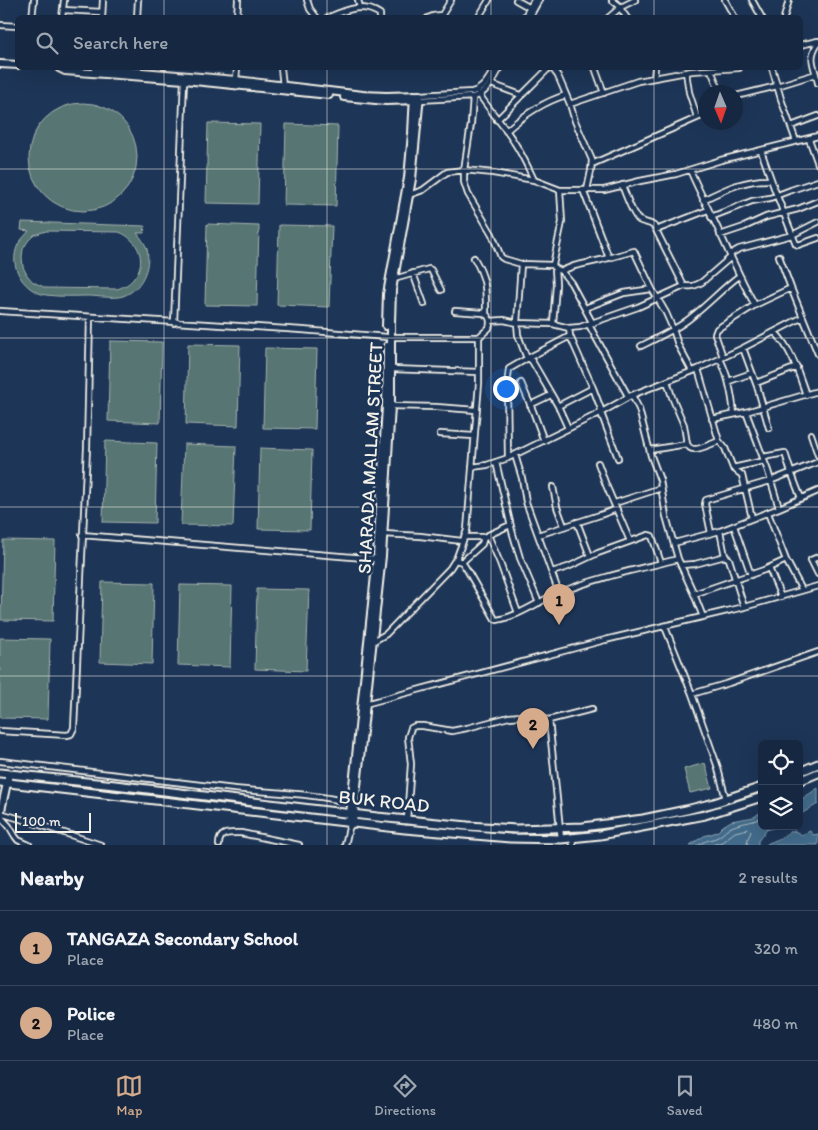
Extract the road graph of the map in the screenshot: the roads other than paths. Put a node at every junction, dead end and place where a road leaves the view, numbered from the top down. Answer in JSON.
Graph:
{"nodes":[{"id":1,"x":34,"y":0,"type":"edge"},
{"id":2,"x":64,"y":0,"type":"edge"},
{"id":3,"x":103,"y":0,"type":"edge"},
{"id":4,"x":138,"y":0,"type":"edge"},
{"id":5,"x":238,"y":0,"type":"edge"},
{"id":6,"x":307,"y":0,"type":"edge"},
{"id":7,"x":358,"y":0,"type":"edge"},
{"id":8,"x":451,"y":0,"type":"edge"},
{"id":9,"x":489,"y":0,"type":"edge"},
{"id":10,"x":516,"y":0,"type":"edge"},
{"id":11,"x":534,"y":0,"type":"edge"},
{"id":12,"x":539,"y":0,"type":"edge"},
{"id":13,"x":612,"y":0,"type":"edge"},
{"id":14,"x":635,"y":0,"type":"edge"},
{"id":15,"x":725,"y":0,"type":"edge"},
{"id":16,"x":752,"y":0,"type":"edge"},
{"id":17,"x":789,"y":0,"type":"edge"},
{"id":18,"x":360,"y":7,"type":"junction"},
{"id":19,"x":620,"y":7,"type":"junction"},
{"id":20,"x":531,"y":9,"type":"junction"},
{"id":21,"x":62,"y":10,"type":"junction"},
{"id":22,"x":102,"y":12,"type":"joint"},
{"id":23,"x":32,"y":15,"type":"edge"},
{"id":24,"x":62,"y":15,"type":"edge"},
{"id":25,"x":137,"y":15,"type":"edge"},
{"id":26,"x":237,"y":15,"type":"edge"},
{"id":27,"x":315,"y":15,"type":"edge"},
{"id":28,"x":336,"y":15,"type":"edge"},
{"id":29,"x":380,"y":15,"type":"edge"},
{"id":30,"x":442,"y":15,"type":"edge"},
{"id":31,"x":480,"y":15,"type":"edge"},
{"id":32,"x":526,"y":15,"type":"edge"},
{"id":33,"x":530,"y":15,"type":"edge"},
{"id":34,"x":611,"y":15,"type":"edge"},
{"id":35,"x":625,"y":15,"type":"edge"},
{"id":36,"x":733,"y":15,"type":"edge"},
{"id":37,"x":760,"y":15,"type":"edge"},
{"id":38,"x":785,"y":15,"type":"edge"},
{"id":39,"x":0,"y":25,"type":"edge"},
{"id":40,"x":15,"y":26,"type":"edge"},
{"id":41,"x":818,"y":42,"type":"edge"},
{"id":42,"x":803,"y":44,"type":"edge"},
{"id":43,"x":0,"y":64,"type":"edge"},
{"id":44,"x":15,"y":65,"type":"edge"},
{"id":45,"x":63,"y":70,"type":"edge"},
{"id":46,"x":122,"y":70,"type":"edge"},
{"id":47,"x":236,"y":70,"type":"edge"},
{"id":48,"x":280,"y":70,"type":"edge"},
{"id":49,"x":494,"y":70,"type":"edge"},
{"id":50,"x":499,"y":70,"type":"edge"},
{"id":51,"x":549,"y":70,"type":"edge"},
{"id":52,"x":553,"y":70,"type":"edge"},
{"id":53,"x":596,"y":70,"type":"edge"},
{"id":54,"x":655,"y":70,"type":"edge"},
{"id":55,"x":694,"y":70,"type":"edge"},
{"id":56,"x":711,"y":70,"type":"edge"},
{"id":57,"x":773,"y":70,"type":"edge"},
{"id":58,"x":686,"y":72,"type":"junction"},
{"id":59,"x":816,"y":74,"type":"junction"},
{"id":60,"x":654,"y":78,"type":"junction"},
{"id":61,"x":184,"y":80,"type":"junction"},
{"id":62,"x":236,"y":80,"type":"junction"},
{"id":63,"x":818,"y":83,"type":"edge"},
{"id":64,"x":491,"y":84,"type":"junction"},
{"id":65,"x":717,"y":85,"type":"edge"},
{"id":66,"x":283,"y":86,"type":"junction"},
{"id":67,"x":777,"y":86,"type":"junction"},
{"id":68,"x":604,"y":92,"type":"junction"},
{"id":69,"x":479,"y":93,"type":"junction"},
{"id":70,"x":743,"y":94,"type":"edge"},
{"id":71,"x":521,"y":95,"type":"junction"},
{"id":72,"x":566,"y":95,"type":"junction"},
{"id":73,"x":473,"y":97,"type":"junction"},
{"id":74,"x":417,"y":98,"type":"junction"},
{"id":75,"x":570,"y":104,"type":"junction"},
{"id":76,"x":818,"y":116,"type":"edge"},
{"id":77,"x":697,"y":117,"type":"joint"},
{"id":78,"x":497,"y":120,"type":"junction"},
{"id":79,"x":791,"y":126,"type":"junction"},
{"id":80,"x":506,"y":130,"type":"junction"},
{"id":81,"x":818,"y":136,"type":"edge"},
{"id":82,"x":809,"y":139,"type":"junction"},
{"id":83,"x":796,"y":141,"type":"junction"},
{"id":84,"x":761,"y":150,"type":"junction"},
{"id":85,"x":818,"y":162,"type":"edge"},
{"id":86,"x":592,"y":164,"type":"junction"},
{"id":87,"x":464,"y":170,"type":"junction"},
{"id":88,"x":690,"y":170,"type":"junction"},
{"id":89,"x":534,"y":180,"type":"junction"},
{"id":90,"x":771,"y":180,"type":"junction"},
{"id":91,"x":818,"y":181,"type":"edge"},
{"id":92,"x":622,"y":186,"type":"junction"},
{"id":93,"x":560,"y":190,"type":"junction"},
{"id":94,"x":585,"y":190,"type":"junction"},
{"id":95,"x":409,"y":195,"type":"junction"},
{"id":96,"x":777,"y":196,"type":"junction"},
{"id":97,"x":703,"y":200,"type":"junction"},
{"id":98,"x":818,"y":202,"type":"edge"},
{"id":99,"x":708,"y":210,"type":"junction"},
{"id":100,"x":783,"y":213,"type":"junction"},
{"id":101,"x":711,"y":217,"type":"junction"},
{"id":102,"x":818,"y":222,"type":"edge"},
{"id":103,"x":656,"y":230,"type":"junction"},
{"id":104,"x":720,"y":235,"type":"junction"},
{"id":105,"x":792,"y":235,"type":"junction"},
{"id":106,"x":818,"y":238,"type":"edge"},
{"id":107,"x":730,"y":255,"type":"junction"},
{"id":108,"x":779,"y":256,"type":"dead end"},
{"id":109,"x":474,"y":258,"type":"dead end"},
{"id":110,"x":609,"y":258,"type":"junction"},
{"id":111,"x":521,"y":264,"type":"junction"},
{"id":112,"x":554,"y":267,"type":"junction"},
{"id":113,"x":561,"y":270,"type":"junction"},
{"id":114,"x":413,"y":273,"type":"junction"},
{"id":115,"x":739,"y":276,"type":"junction"},
{"id":116,"x":394,"y":279,"type":"junction"},
{"id":117,"x":684,"y":286,"type":"junction"},
{"id":118,"x":791,"y":288,"type":"junction"},
{"id":119,"x":652,"y":289,"type":"junction"},
{"id":120,"x":441,"y":290,"type":"dead end"},
{"id":121,"x":657,"y":298,"type":"junction"},
{"id":122,"x":424,"y":304,"type":"dead end"},
{"id":123,"x":755,"y":305,"type":"junction"},
{"id":124,"x":585,"y":308,"type":"junction"},
{"id":125,"x":0,"y":311,"type":"edge"},
{"id":126,"x":455,"y":311,"type":"dead end"},
{"id":127,"x":486,"y":315,"type":"junction"},
{"id":128,"x":90,"y":317,"type":"junction"},
{"id":129,"x":803,"y":317,"type":"junction"},
{"id":130,"x":490,"y":321,"type":"junction"},
{"id":131,"x":174,"y":323,"type":"junction"},
{"id":132,"x":518,"y":323,"type":"junction"},
{"id":133,"x":553,"y":324,"type":"junction"},
{"id":134,"x":591,"y":324,"type":"junction"},
{"id":135,"x":569,"y":328,"type":"junction"},
{"id":136,"x":674,"y":329,"type":"junction"},
{"id":137,"x":775,"y":332,"type":"junction"},
{"id":138,"x":479,"y":336,"type":"junction"},
{"id":139,"x":570,"y":336,"type":"junction"},
{"id":140,"x":389,"y":337,"type":"junction"},
{"id":141,"x":641,"y":346,"type":"dead end"},
{"id":142,"x":743,"y":348,"type":"junction"},
{"id":143,"x":818,"y":354,"type":"edge"},
{"id":144,"x":528,"y":358,"type":"junction"},
{"id":145,"x":722,"y":358,"type":"junction"},
{"id":146,"x":797,"y":367,"type":"junction"},
{"id":147,"x":392,"y":369,"type":"junction"},
{"id":148,"x":695,"y":370,"type":"junction"},
{"id":149,"x":479,"y":372,"type":"junction"},
{"id":150,"x":752,"y":372,"type":"junction"},
{"id":151,"x":729,"y":380,"type":"junction"},
{"id":152,"x":667,"y":381,"type":"junction"},
{"id":153,"x":756,"y":382,"type":"junction"},
{"id":154,"x":521,"y":383,"type":"dead end"},
{"id":155,"x":593,"y":388,"type":"junction"},
{"id":156,"x":818,"y":391,"type":"edge"},
{"id":157,"x":551,"y":395,"type":"junction"},
{"id":158,"x":806,"y":395,"type":"junction"},
{"id":159,"x":630,"y":396,"type":"junction"},
{"id":160,"x":530,"y":404,"type":"junction"},
{"id":161,"x":391,"y":406,"type":"junction"},
{"id":162,"x":558,"y":406,"type":"junction"},
{"id":163,"x":763,"y":407,"type":"junction"},
{"id":164,"x":476,"y":410,"type":"junction"},
{"id":165,"x":601,"y":412,"type":"junction"},
{"id":166,"x":746,"y":412,"type":"junction"},
{"id":167,"x":734,"y":414,"type":"junction"},
{"id":168,"x":712,"y":419,"type":"junction"},
{"id":169,"x":568,"y":428,"type":"junction"},
{"id":170,"x":769,"y":428,"type":"dead end"},
{"id":171,"x":440,"y":434,"type":"dead end"},
{"id":172,"x":810,"y":434,"type":"dead end"},
{"id":173,"x":474,"y":436,"type":"junction"},
{"id":174,"x":544,"y":441,"type":"junction"},
{"id":175,"x":719,"y":441,"type":"junction"},
{"id":176,"x":687,"y":444,"type":"junction"},
{"id":177,"x":650,"y":450,"type":"junction"},
{"id":178,"x":515,"y":455,"type":"junction"},
{"id":179,"x":818,"y":455,"type":"edge"},
{"id":180,"x":508,"y":458,"type":"junction"},
{"id":181,"x":618,"y":458,"type":"dead end"},
{"id":182,"x":764,"y":459,"type":"junction"},
{"id":183,"x":496,"y":462,"type":"junction"},
{"id":184,"x":818,"y":462,"type":"edge"},
{"id":185,"x":598,"y":463,"type":"dead end"},
{"id":186,"x":472,"y":467,"type":"junction"},
{"id":187,"x":733,"y":468,"type":"junction"},
{"id":188,"x":791,"y":472,"type":"junction"},
{"id":189,"x":770,"y":481,"type":"junction"},
{"id":190,"x":553,"y":487,"type":"dead end"},
{"id":191,"x":661,"y":488,"type":"junction"},
{"id":192,"x":745,"y":488,"type":"junction"},
{"id":193,"x":818,"y":491,"type":"edge"},
{"id":194,"x":801,"y":498,"type":"junction"},
{"id":195,"x":616,"y":506,"type":"junction"},
{"id":196,"x":778,"y":508,"type":"junction"},
{"id":197,"x":768,"y":512,"type":"junction"},
{"id":198,"x":752,"y":518,"type":"junction"},
{"id":199,"x":577,"y":522,"type":"junction"},
{"id":200,"x":510,"y":525,"type":"junction"},
{"id":201,"x":564,"y":526,"type":"junction"},
{"id":202,"x":734,"y":526,"type":"junction"},
{"id":203,"x":720,"y":531,"type":"junction"},
{"id":204,"x":711,"y":533,"type":"junction"},
{"id":205,"x":383,"y":534,"type":"junction"},
{"id":206,"x":82,"y":535,"type":"junction"},
{"id":207,"x":538,"y":535,"type":"junction"},
{"id":208,"x":486,"y":536,"type":"junction"},
{"id":209,"x":463,"y":539,"type":"junction"},
{"id":210,"x":630,"y":541,"type":"junction"},
{"id":211,"x":674,"y":543,"type":"junction"},
{"id":212,"x":590,"y":556,"type":"junction"},
{"id":213,"x":726,"y":556,"type":"junction"},
{"id":214,"x":818,"y":557,"type":"edge"},
{"id":215,"x":377,"y":559,"type":"junction"},
{"id":216,"x":678,"y":559,"type":"junction"},
{"id":217,"x":456,"y":560,"type":"junction"},
{"id":218,"x":786,"y":560,"type":"junction"},
{"id":219,"x":462,"y":562,"type":"junction"},
{"id":220,"x":661,"y":563,"type":"junction"},
{"id":221,"x":681,"y":565,"type":"junction"},
{"id":222,"x":768,"y":568,"type":"junction"},
{"id":223,"x":552,"y":572,"type":"junction"},
{"id":224,"x":818,"y":574,"type":"edge"},
{"id":225,"x":751,"y":575,"type":"junction"},
{"id":226,"x":736,"y":580,"type":"junction"},
{"id":227,"x":818,"y":586,"type":"edge"},
{"id":228,"x":802,"y":590,"type":"junction"},
{"id":229,"x":559,"y":593,"type":"junction"},
{"id":230,"x":694,"y":594,"type":"junction"},
{"id":231,"x":781,"y":596,"type":"junction"},
{"id":232,"x":539,"y":603,"type":"junction"},
{"id":233,"x":744,"y":607,"type":"junction"},
{"id":234,"x":518,"y":613,"type":"junction"},
{"id":235,"x":703,"y":617,"type":"junction"},
{"id":236,"x":665,"y":627,"type":"junction"},
{"id":237,"x":370,"y":642,"type":"junction"},
{"id":238,"x":818,"y":652,"type":"edge"},
{"id":239,"x":692,"y":694,"type":"junction"},
{"id":240,"x":363,"y":704,"type":"junction"},
{"id":241,"x":592,"y":709,"type":"dead end"},
{"id":242,"x":549,"y":720,"type":"junction"},
{"id":243,"x":0,"y":731,"type":"edge"},
{"id":244,"x":0,"y":761,"type":"edge"},
{"id":245,"x":818,"y":764,"type":"edge"},
{"id":246,"x":803,"y":770,"type":"edge"},
{"id":247,"x":0,"y":773,"type":"edge"},
{"id":248,"x":818,"y":773,"type":"edge"},
{"id":249,"x":9,"y":774,"type":"junction"},
{"id":250,"x":803,"y":779,"type":"edge"},
{"id":251,"x":4,"y":782,"type":"edge"},
{"id":252,"x":758,"y":788,"type":"edge"},
{"id":253,"x":758,"y":797,"type":"edge"},
{"id":254,"x":726,"y":799,"type":"junction"},
{"id":255,"x":351,"y":803,"type":"junction"},
{"id":256,"x":287,"y":806,"type":"junction"},
{"id":257,"x":352,"y":814,"type":"junction"},
{"id":258,"x":0,"y":815,"type":"edge"},
{"id":259,"x":285,"y":816,"type":"junction"},
{"id":260,"x":407,"y":820,"type":"junction"},
{"id":261,"x":350,"y":825,"type":"junction"},
{"id":262,"x":560,"y":828,"type":"junction"},
{"id":263,"x":81,"y":838,"type":"junction"},
{"id":264,"x":561,"y":839,"type":"junction"},
{"id":265,"x":572,"y":841,"type":"edge"},
{"id":266,"x":29,"y":845,"type":"edge"},
{"id":267,"x":83,"y":845,"type":"edge"},
{"id":268,"x":101,"y":845,"type":"edge"},
{"id":269,"x":219,"y":845,"type":"edge"},
{"id":270,"x":299,"y":845,"type":"edge"},
{"id":271,"x":345,"y":845,"type":"edge"}],
"edges":[{"from":1,"to":23,"type":"street"},
{"from":2,"to":21,"type":"street"},
{"from":3,"to":22,"type":"street"},
{"from":4,"to":25,"type":"street"},
{"from":5,"to":26,"type":"street"},
{"from":6,"to":27,"type":"street"},
{"from":7,"to":18,"type":"street"},
{"from":8,"to":30,"type":"street"},
{"from":9,"to":31,"type":"street"},
{"from":10,"to":20,"type":"street"},
{"from":11,"to":20,"type":"street"},
{"from":12,"to":20,"type":"street"},
{"from":13,"to":19,"type":"street"},
{"from":14,"to":19,"type":"street"},
{"from":15,"to":36,"type":"street"},
{"from":16,"to":37,"type":"street"},
{"from":17,"to":38,"type":"street"},
{"from":18,"to":28,"type":"street"},
{"from":18,"to":29,"type":"street"},
{"from":19,"to":34,"type":"street"},
{"from":19,"to":35,"type":"street"},
{"from":20,"to":32,"type":"street"},
{"from":20,"to":33,"type":"street"},
{"from":21,"to":22,"type":"street"},
{"from":21,"to":24,"type":"street"},
{"from":39,"to":40,"type":"street"},
{"from":41,"to":42,"type":"street"},
{"from":41,"to":59,"type":"street"},
{"from":43,"to":44,"type":"street"},
{"from":45,"to":61,"type":"street"},
{"from":46,"to":62,"type":"street"},
{"from":47,"to":62,"type":"street"},
{"from":48,"to":66,"type":"street"},
{"from":49,"to":69,"type":"street"},
{"from":50,"to":64,"type":"street"},
{"from":51,"to":71,"type":"street"},
{"from":52,"to":72,"type":"street"},
{"from":53,"to":68,"type":"street"},
{"from":54,"to":60,"type":"street"},
{"from":55,"to":58,"type":"street"},
{"from":56,"to":65,"type":"street"},
{"from":57,"to":67,"type":"street"},
{"from":58,"to":60,"type":"street"},
{"from":58,"to":77,"type":"street"},
{"from":59,"to":63,"type":"street"},
{"from":59,"to":67,"type":"street"},
{"from":60,"to":68,"type":"street"},
{"from":61,"to":74,"type":"street"},
{"from":61,"to":131,"type":"street"},
{"from":62,"to":66,"type":"street"},
{"from":64,"to":69,"type":"street"},
{"from":64,"to":71,"type":"street"},
{"from":66,"to":74,"type":"street"},
{"from":67,"to":70,"type":"street"},
{"from":67,"to":79,"type":"street"},
{"from":68,"to":75,"type":"street"},
{"from":69,"to":73,"type":"street"},
{"from":69,"to":74,"type":"street"},
{"from":69,"to":78,"type":"street"},
{"from":71,"to":78,"type":"street"},
{"from":72,"to":75,"type":"street"},
{"from":72,"to":80,"type":"street"},
{"from":73,"to":74,"type":"street"},
{"from":73,"to":87,"type":"street"},
{"from":74,"to":95,"type":"street","name":"SHARADA MALLAM STREET"},
{"from":74,"to":140,"type":"street","name":"SHARADA MALLAM STREET"},
{"from":75,"to":86,"type":"street"},
{"from":76,"to":79,"type":"street"},
{"from":77,"to":86,"type":"street"},
{"from":78,"to":80,"type":"street"},
{"from":79,"to":83,"type":"street"},
{"from":80,"to":89,"type":"street"},
{"from":81,"to":82,"type":"street"},
{"from":82,"to":83,"type":"street"},
{"from":82,"to":85,"type":"street"},
{"from":83,"to":84,"type":"street"},
{"from":84,"to":88,"type":"street"},
{"from":84,"to":90,"type":"street"},
{"from":86,"to":94,"type":"street"},
{"from":87,"to":89,"type":"street"},
{"from":87,"to":95,"type":"street"},
{"from":87,"to":111,"type":"street"},
{"from":88,"to":92,"type":"street"},
{"from":88,"to":97,"type":"street"},
{"from":89,"to":93,"type":"street"},
{"from":90,"to":96,"type":"street"},
{"from":90,"to":97,"type":"street"},
{"from":91,"to":96,"type":"street"},
{"from":92,"to":94,"type":"street"},
{"from":92,"to":103,"type":"street"},
{"from":93,"to":94,"type":"street"},
{"from":93,"to":112,"type":"street"},
{"from":94,"to":110,"type":"street"},
{"from":95,"to":116,"type":"street","name":"SHARADA MALLAM STREET"},
{"from":96,"to":100,"type":"street"},
{"from":96,"to":101,"type":"street"},
{"from":97,"to":99,"type":"street"},
{"from":98,"to":100,"type":"street"},
{"from":99,"to":101,"type":"street"},
{"from":99,"to":103,"type":"street"},
{"from":100,"to":104,"type":"street"},
{"from":100,"to":105,"type":"street"},
{"from":101,"to":104,"type":"street"},
{"from":102,"to":105,"type":"street"},
{"from":103,"to":117,"type":"street"},
{"from":104,"to":107,"type":"street"},
{"from":105,"to":106,"type":"street"},
{"from":105,"to":107,"type":"street"},
{"from":107,"to":115,"type":"street"},
{"from":107,"to":117,"type":"street"},
{"from":108,"to":118,"type":"street"},
{"from":109,"to":127,"type":"street"},
{"from":110,"to":113,"type":"street"},
{"from":110,"to":119,"type":"street"},
{"from":111,"to":112,"type":"street"},
{"from":111,"to":132,"type":"street"},
{"from":112,"to":113,"type":"street"},
{"from":112,"to":133,"type":"street"},
{"from":113,"to":124,"type":"street"},
{"from":114,"to":116,"type":"street"},
{"from":114,"to":120,"type":"street"},
{"from":114,"to":122,"type":"street"},
{"from":115,"to":123,"type":"street"},
{"from":115,"to":136,"type":"street"},
{"from":116,"to":140,"type":"street","name":"SHARADA MALLAM STREET"},
{"from":117,"to":121,"type":"street"},
{"from":118,"to":123,"type":"street"},
{"from":118,"to":129,"type":"street"},
{"from":119,"to":121,"type":"street"},
{"from":119,"to":124,"type":"street"},
{"from":121,"to":134,"type":"street"},
{"from":121,"to":136,"type":"street"},
{"from":123,"to":145,"type":"street"},
{"from":124,"to":134,"type":"street"},
{"from":125,"to":128,"type":"street"},
{"from":126,"to":127,"type":"street"},
{"from":127,"to":130,"type":"street"},
{"from":128,"to":131,"type":"street"},
{"from":128,"to":206,"type":"street"},
{"from":129,"to":137,"type":"street"},
{"from":129,"to":143,"type":"street"},
{"from":130,"to":132,"type":"street"},
{"from":130,"to":138,"type":"street"},
{"from":131,"to":140,"type":"street"},
{"from":132,"to":133,"type":"street"},
{"from":132,"to":144,"type":"street"},
{"from":133,"to":135,"type":"street"},
{"from":134,"to":135,"type":"street"},
{"from":134,"to":159,"type":"street"},
{"from":135,"to":139,"type":"street"},
{"from":136,"to":141,"type":"street"},
{"from":136,"to":148,"type":"street"},
{"from":137,"to":142,"type":"street"},
{"from":137,"to":146,"type":"street"},
{"from":138,"to":140,"type":"street"},
{"from":138,"to":149,"type":"street"},
{"from":139,"to":144,"type":"street"},
{"from":139,"to":155,"type":"street"},
{"from":140,"to":147,"type":"street","name":"SHARADA MALLAM STREET"},
{"from":140,"to":215,"type":"street","name":"SHARADA MALLAM STREET"},
{"from":142,"to":145,"type":"street"},
{"from":142,"to":150,"type":"street"},
{"from":144,"to":157,"type":"street"},
{"from":144,"to":180,"type":"street"},
{"from":145,"to":148,"type":"street"},
{"from":145,"to":151,"type":"street"},
{"from":146,"to":153,"type":"street"},
{"from":146,"to":158,"type":"street"},
{"from":147,"to":149,"type":"street"},
{"from":147,"to":161,"type":"street","name":"SHARADA MALLAM STREET"},
{"from":148,"to":152,"type":"street"},
{"from":148,"to":168,"type":"street"},
{"from":149,"to":164,"type":"street"},
{"from":150,"to":151,"type":"street"},
{"from":150,"to":153,"type":"street"},
{"from":151,"to":167,"type":"street"},
{"from":152,"to":159,"type":"street"},
{"from":152,"to":176,"type":"street"},
{"from":153,"to":163,"type":"street"},
{"from":154,"to":160,"type":"street"},
{"from":155,"to":162,"type":"street"},
{"from":155,"to":165,"type":"street"},
{"from":156,"to":158,"type":"street"},
{"from":157,"to":160,"type":"street"},
{"from":157,"to":162,"type":"street"},
{"from":158,"to":163,"type":"street"},
{"from":159,"to":165,"type":"street"},
{"from":159,"to":177,"type":"street"},
{"from":160,"to":174,"type":"street"},
{"from":161,"to":164,"type":"street"},
{"from":161,"to":205,"type":"street","name":"SHARADA MALLAM STREET"},
{"from":162,"to":169,"type":"street"},
{"from":163,"to":166,"type":"street"},
{"from":163,"to":170,"type":"street"},
{"from":164,"to":173,"type":"street"},
{"from":165,"to":169,"type":"street"},
{"from":165,"to":181,"type":"street"},
{"from":166,"to":167,"type":"street"},
{"from":166,"to":182,"type":"street"},
{"from":167,"to":168,"type":"street"},
{"from":168,"to":175,"type":"street"},
{"from":169,"to":174,"type":"street"},
{"from":171,"to":173,"type":"street"},
{"from":172,"to":179,"type":"street"},
{"from":173,"to":186,"type":"street"},
{"from":174,"to":178,"type":"street"},
{"from":175,"to":176,"type":"street"},
{"from":175,"to":187,"type":"street"},
{"from":176,"to":177,"type":"street"},
{"from":177,"to":191,"type":"street"},
{"from":178,"to":180,"type":"street"},
{"from":178,"to":207,"type":"street"},
{"from":180,"to":183,"type":"street"},
{"from":182,"to":187,"type":"street"},
{"from":182,"to":188,"type":"street"},
{"from":182,"to":189,"type":"street"},
{"from":183,"to":186,"type":"street"},
{"from":183,"to":200,"type":"street"},
{"from":184,"to":188,"type":"street"},
{"from":185,"to":195,"type":"street"},
{"from":186,"to":209,"type":"street"},
{"from":187,"to":192,"type":"street"},
{"from":188,"to":189,"type":"street"},
{"from":188,"to":194,"type":"street"},
{"from":189,"to":192,"type":"street"},
{"from":189,"to":196,"type":"street"},
{"from":190,"to":201,"type":"street"},
{"from":191,"to":195,"type":"street"},
{"from":191,"to":211,"type":"street"},
{"from":192,"to":198,"type":"street"},
{"from":192,"to":204,"type":"street"},
{"from":193,"to":194,"type":"street"},
{"from":194,"to":196,"type":"street"},
{"from":195,"to":199,"type":"street"},
{"from":195,"to":210,"type":"street"},
{"from":196,"to":197,"type":"street"},
{"from":197,"to":198,"type":"street"},
{"from":197,"to":218,"type":"street"},
{"from":198,"to":202,"type":"street"},
{"from":199,"to":201,"type":"street"},
{"from":199,"to":212,"type":"street"},
{"from":200,"to":208,"type":"street"},
{"from":200,"to":232,"type":"street"},
{"from":201,"to":207,"type":"street"},
{"from":202,"to":203,"type":"street"},
{"from":202,"to":225,"type":"street"},
{"from":203,"to":204,"type":"street"},
{"from":203,"to":213,"type":"street"},
{"from":204,"to":211,"type":"street"},
{"from":205,"to":209,"type":"street"},
{"from":205,"to":237,"type":"street","name":"SHARADA MALLAM STREET"},
{"from":206,"to":215,"type":"street"},
{"from":206,"to":243,"type":"street"},
{"from":207,"to":223,"type":"street"},
{"from":208,"to":209,"type":"street"},
{"from":208,"to":219,"type":"street"},
{"from":208,"to":234,"type":"street"},
{"from":209,"to":217,"type":"street"},
{"from":210,"to":212,"type":"street"},
{"from":210,"to":220,"type":"street"},
{"from":211,"to":216,"type":"street"},
{"from":212,"to":223,"type":"street"},
{"from":213,"to":221,"type":"street"},
{"from":213,"to":226,"type":"street"},
{"from":214,"to":224,"type":"street"},
{"from":215,"to":237,"type":"street","name":"SHARADA MALLAM STREET"},
{"from":216,"to":220,"type":"street"},
{"from":216,"to":221,"type":"street"},
{"from":217,"to":219,"type":"street"},
{"from":217,"to":237,"type":"street"},
{"from":218,"to":222,"type":"street"},
{"from":218,"to":228,"type":"street"},
{"from":219,"to":234,"type":"street"},
{"from":220,"to":229,"type":"street"},
{"from":221,"to":230,"type":"street"},
{"from":222,"to":225,"type":"street"},
{"from":222,"to":231,"type":"street"},
{"from":223,"to":229,"type":"street"},
{"from":225,"to":226,"type":"street"},
{"from":226,"to":230,"type":"street"},
{"from":226,"to":233,"type":"street"},
{"from":227,"to":228,"type":"street"},
{"from":228,"to":231,"type":"street"},
{"from":229,"to":232,"type":"street"},
{"from":230,"to":235,"type":"street"},
{"from":231,"to":233,"type":"street"},
{"from":232,"to":234,"type":"street"},
{"from":233,"to":235,"type":"street"},
{"from":235,"to":236,"type":"street"},
{"from":236,"to":239,"type":"street"},
{"from":236,"to":240,"type":"street"},
{"from":237,"to":240,"type":"street","name":"SHARADA MALLAM STREET"},
{"from":238,"to":239,"type":"street"},
{"from":239,"to":254,"type":"street"},
{"from":240,"to":255,"type":"street","name":"SHARADA MALLAM STREET"},
{"from":240,"to":257,"type":"street","name":"SHARADA MALLAM STREET"},
{"from":241,"to":242,"type":"street"},
{"from":242,"to":260,"type":"street"},
{"from":242,"to":262,"type":"street"},
{"from":244,"to":255,"type":"street"},
{"from":245,"to":246,"type":"main road"},
{"from":247,"to":249,"type":"main road","name":"BUK ROAD"},
{"from":248,"to":250,"type":"main road"},
{"from":249,"to":251,"type":"street"},
{"from":249,"to":256,"type":"main road","name":"BUK ROAD"},
{"from":251,"to":258,"type":"street"},
{"from":251,"to":259,"type":"main road","name":"BUK ROAD"},
{"from":252,"to":254,"type":"main road","name":"BUK ROAD"},
{"from":253,"to":265,"type":"main road","name":"BUK ROAD"},
{"from":254,"to":262,"type":"main road","name":"BUK ROAD"},
{"from":255,"to":257,"type":"street","name":"SHARADA MALLAM STREET"},
{"from":256,"to":257,"type":"main road","name":"BUK ROAD"},
{"from":256,"to":259,"type":"main road"},
{"from":257,"to":260,"type":"main road","name":"BUK ROAD"},
{"from":257,"to":261,"type":"street","name":"SHARADA MALLAM STREET"},
{"from":258,"to":263,"type":"street"},
{"from":258,"to":266,"type":"street"},
{"from":259,"to":261,"type":"main road","name":"BUK ROAD"},
{"from":260,"to":262,"type":"main road","name":"BUK ROAD"},
{"from":261,"to":264,"type":"main road","name":"BUK ROAD"},
{"from":261,"to":271,"type":"street"},
{"from":262,"to":264,"type":"street"},
{"from":263,"to":267,"type":"street"},
{"from":263,"to":268,"type":"street"},
{"from":264,"to":265,"type":"main road","name":"BUK ROAD"},
{"from":269,"to":270,"type":"street"}]}
